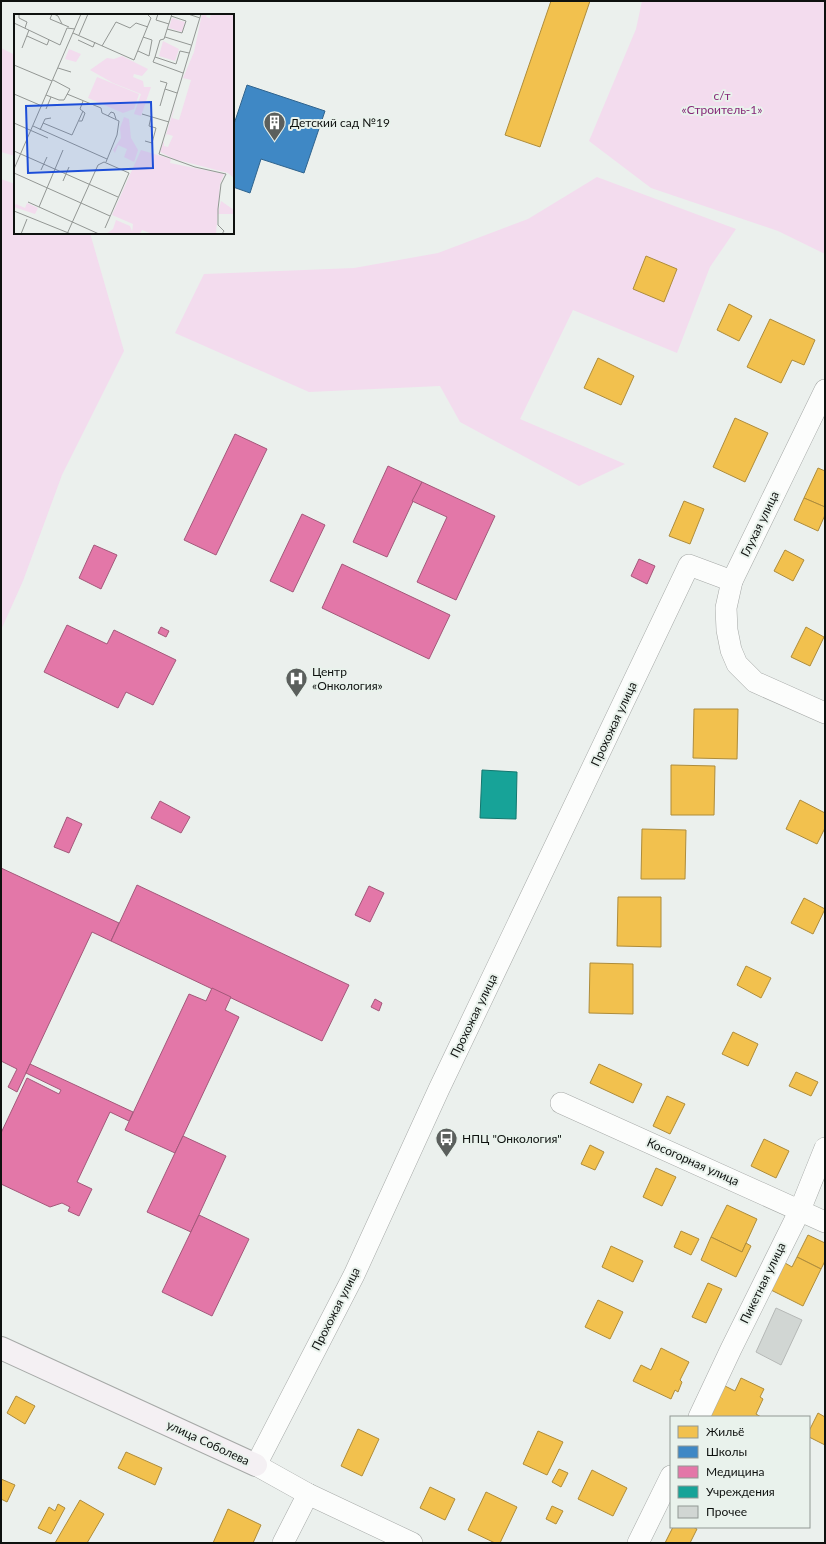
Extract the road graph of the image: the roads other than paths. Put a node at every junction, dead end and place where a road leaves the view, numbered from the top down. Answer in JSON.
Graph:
{"nodes":[{"id":1,"x":825,"y":390,"type":"edge"},
{"id":2,"x":732,"y":581,"type":"junction"},
{"id":3,"x":825,"y":713,"type":"edge"},
{"id":4,"x":561,"y":1103,"type":"dead end"},
{"id":5,"x":825,"y":1148,"type":"edge"},
{"id":6,"x":800,"y":1210,"type":"junction"},
{"id":7,"x":825,"y":1222,"type":"edge"},
{"id":8,"x":2,"y":1352,"type":"edge"},
{"id":9,"x":699,"y":1416,"type":"edge"},
{"id":10,"x":256,"y":1465,"type":"junction"},
{"id":11,"x":670,"y":1478,"type":"edge"},
{"id":12,"x":308,"y":1494,"type":"junction"},
{"id":13,"x":283,"y":1543,"type":"edge"},
{"id":14,"x":412,"y":1543,"type":"edge"},
{"id":15,"x":638,"y":1543,"type":"edge"}],
"edges":[{"from":1,"to":2,"type":"street","name":"Глухая улица"},
{"from":2,"to":3,"type":"street","name":"Глухая улица"},
{"from":2,"to":10,"type":"street","name":"Прохожая улица"},
{"from":4,"to":6,"type":"street","name":"Косогорная улица"},
{"from":5,"to":6,"type":"street","name":"Пикетная улица"},
{"from":6,"to":7,"type":"street","name":"Косогорная улица"},
{"from":6,"to":9,"type":"street","name":"Пикетная улица"},
{"from":8,"to":10,"type":"street","name":"улица Соболева"},
{"from":10,"to":12,"type":"street","name":"улица Соболева"},
{"from":11,"to":15,"type":"street"},
{"from":12,"to":13,"type":"street"},
{"from":12,"to":14,"type":"street","name":"улица Соболева"}]}
